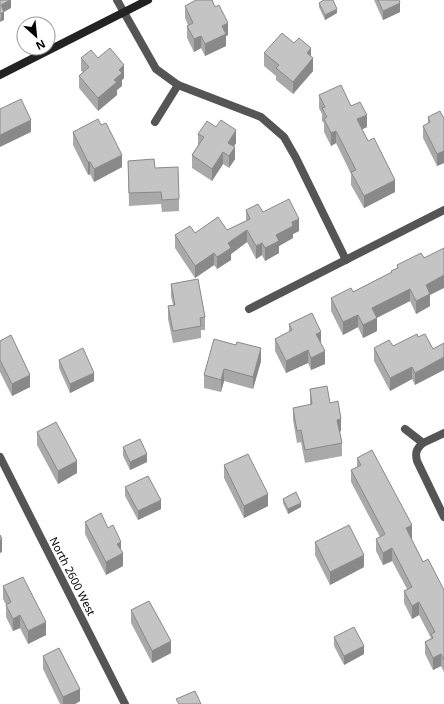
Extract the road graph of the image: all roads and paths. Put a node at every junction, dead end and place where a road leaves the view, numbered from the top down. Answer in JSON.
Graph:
{"nodes":[{"id":1,"x":117,"y":0,"type":"edge"},
{"id":2,"x":148,"y":0,"type":"edge"},
{"id":3,"x":124,"y":12,"type":"junction"},
{"id":4,"x":0,"y":75,"type":"edge"},
{"id":5,"x":178,"y":85,"type":"junction"},
{"id":6,"x":155,"y":122,"type":"dead end"},
{"id":7,"x":444,"y":210,"type":"edge"},
{"id":8,"x":346,"y":260,"type":"junction"},
{"id":9,"x":249,"y":309,"type":"dead end"},
{"id":10,"x":405,"y":428,"type":"dead end"},
{"id":11,"x":444,"y":433,"type":"edge"},
{"id":12,"x":423,"y":443,"type":"junction"},
{"id":13,"x":0,"y":457,"type":"edge"},
{"id":14,"x":444,"y":517,"type":"edge"},
{"id":15,"x":125,"y":704,"type":"edge"}],
"edges":[{"from":1,"to":3,"type":"street"},
{"from":2,"to":3,"type":"street"},
{"from":3,"to":4,"type":"street"},
{"from":3,"to":5,"type":"street"},
{"from":5,"to":6,"type":"street"},
{"from":5,"to":8,"type":"street"},
{"from":7,"to":8,"type":"street"},
{"from":8,"to":9,"type":"street"},
{"from":10,"to":12,"type":"street"},
{"from":11,"to":12,"type":"street"},
{"from":12,"to":14,"type":"street"},
{"from":13,"to":15,"type":"street","name":"North 2600 West"}]}
